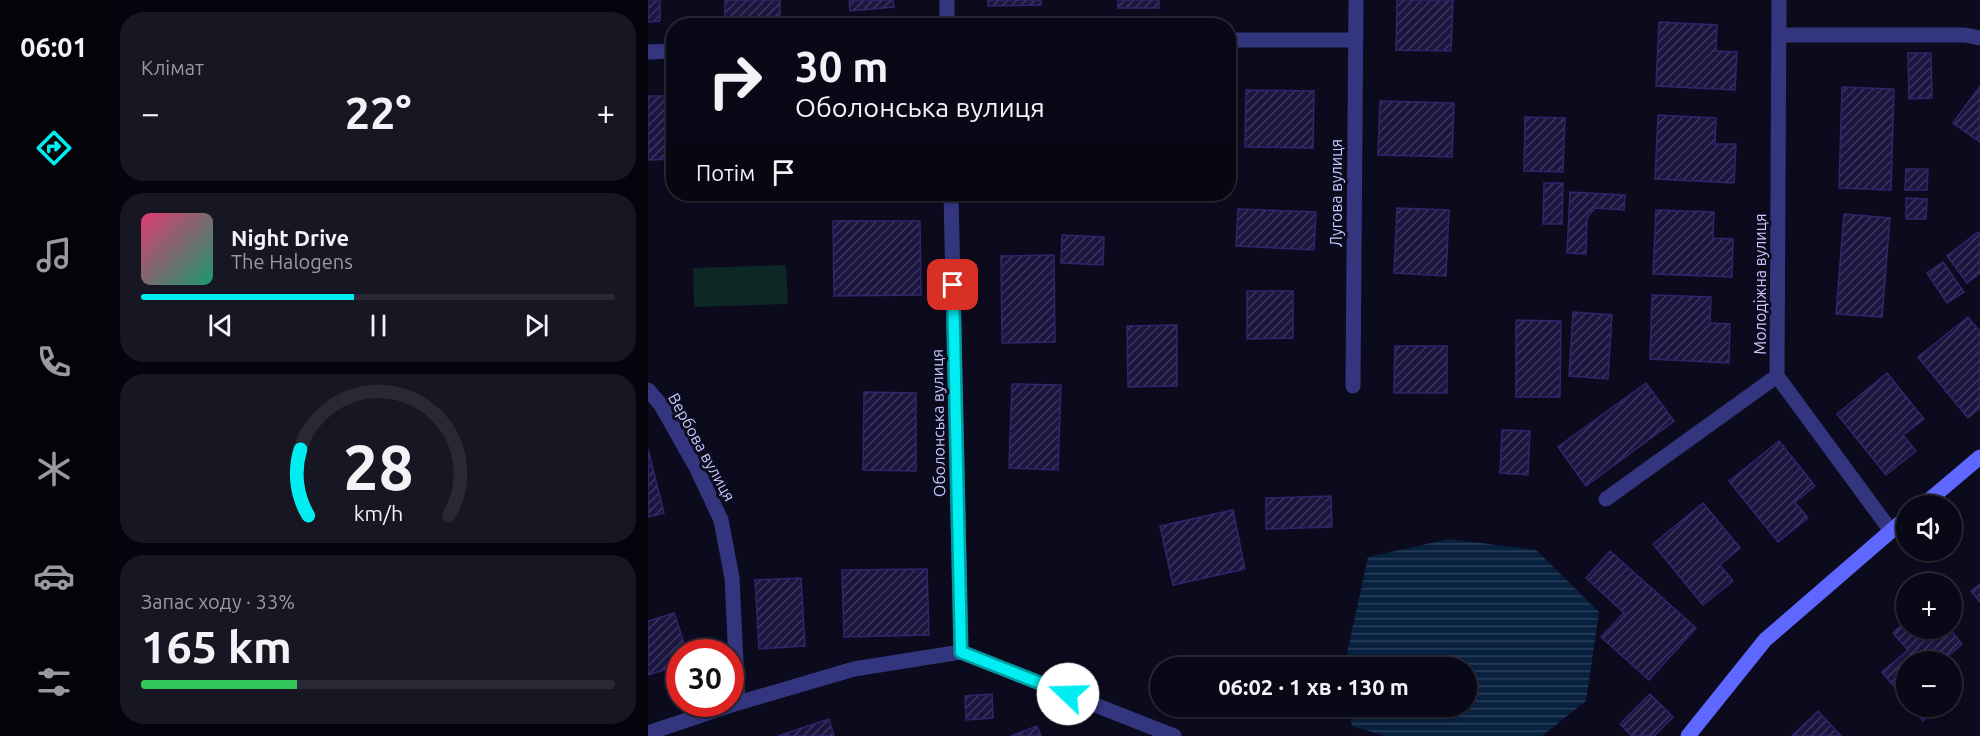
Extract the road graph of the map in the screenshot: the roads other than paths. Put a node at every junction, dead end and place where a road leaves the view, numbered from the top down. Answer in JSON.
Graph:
{"nodes":[{"id":1,"x":947,"y":0,"type":"edge"},
{"id":2,"x":1356,"y":0,"type":"edge"},
{"id":3,"x":1779,"y":0,"type":"edge"},
{"id":4,"x":947,"y":18,"type":"edge"},
{"id":5,"x":1779,"y":35,"type":"junction"},
{"id":6,"x":1980,"y":38,"type":"edge"},
{"id":7,"x":1236,"y":40,"type":"edge"},
{"id":8,"x":1355,"y":40,"type":"junction"},
{"id":9,"x":666,"y":51,"type":"edge"},
{"id":10,"x":648,"y":52,"type":"edge"},
{"id":11,"x":951,"y":201,"type":"edge"},
{"id":12,"x":1777,"y":376,"type":"junction"},
{"id":13,"x":1353,"y":386,"type":"dead end"},
{"id":14,"x":648,"y":390,"type":"edge"},
{"id":15,"x":1980,"y":457,"type":"edge"},
{"id":16,"x":1935,"y":495,"type":"edge"},
{"id":17,"x":1606,"y":499,"type":"dead end"},
{"id":18,"x":1896,"y":527,"type":"edge"},
{"id":19,"x":1892,"y":531,"type":"junction"},
{"id":20,"x":735,"y":639,"type":"edge"},
{"id":21,"x":961,"y":652,"type":"junction"},
{"id":22,"x":744,"y":701,"type":"edge"},
{"id":23,"x":696,"y":717,"type":"edge"},
{"id":24,"x":648,"y":733,"type":"edge"},
{"id":25,"x":1174,"y":736,"type":"edge"},
{"id":26,"x":1688,"y":736,"type":"edge"}],
"edges":[{"from":1,"to":4,"type":"street"},
{"from":2,"to":8,"type":"street","name":"Лугова вулиця"},
{"from":3,"to":5,"type":"street","name":"Молодіжна вулиця"},
{"from":5,"to":6,"type":"street"},
{"from":5,"to":12,"type":"street","name":"Молодіжна вулиця"},
{"from":7,"to":8,"type":"street"},
{"from":8,"to":13,"type":"street","name":"Лугова вулиця"},
{"from":9,"to":10,"type":"street"},
{"from":11,"to":21,"type":"street","name":"Оболонська вулиця"},
{"from":12,"to":17,"type":"street"},
{"from":12,"to":19,"type":"street","name":"Молодіжна вулиця"},
{"from":14,"to":20,"type":"street","name":"Вербова вулиця"},
{"from":15,"to":16,"type":"street"},
{"from":18,"to":19,"type":"street"},
{"from":19,"to":26,"type":"street"},
{"from":21,"to":22,"type":"street"},
{"from":21,"to":25,"type":"street"},
{"from":23,"to":24,"type":"street"}]}
